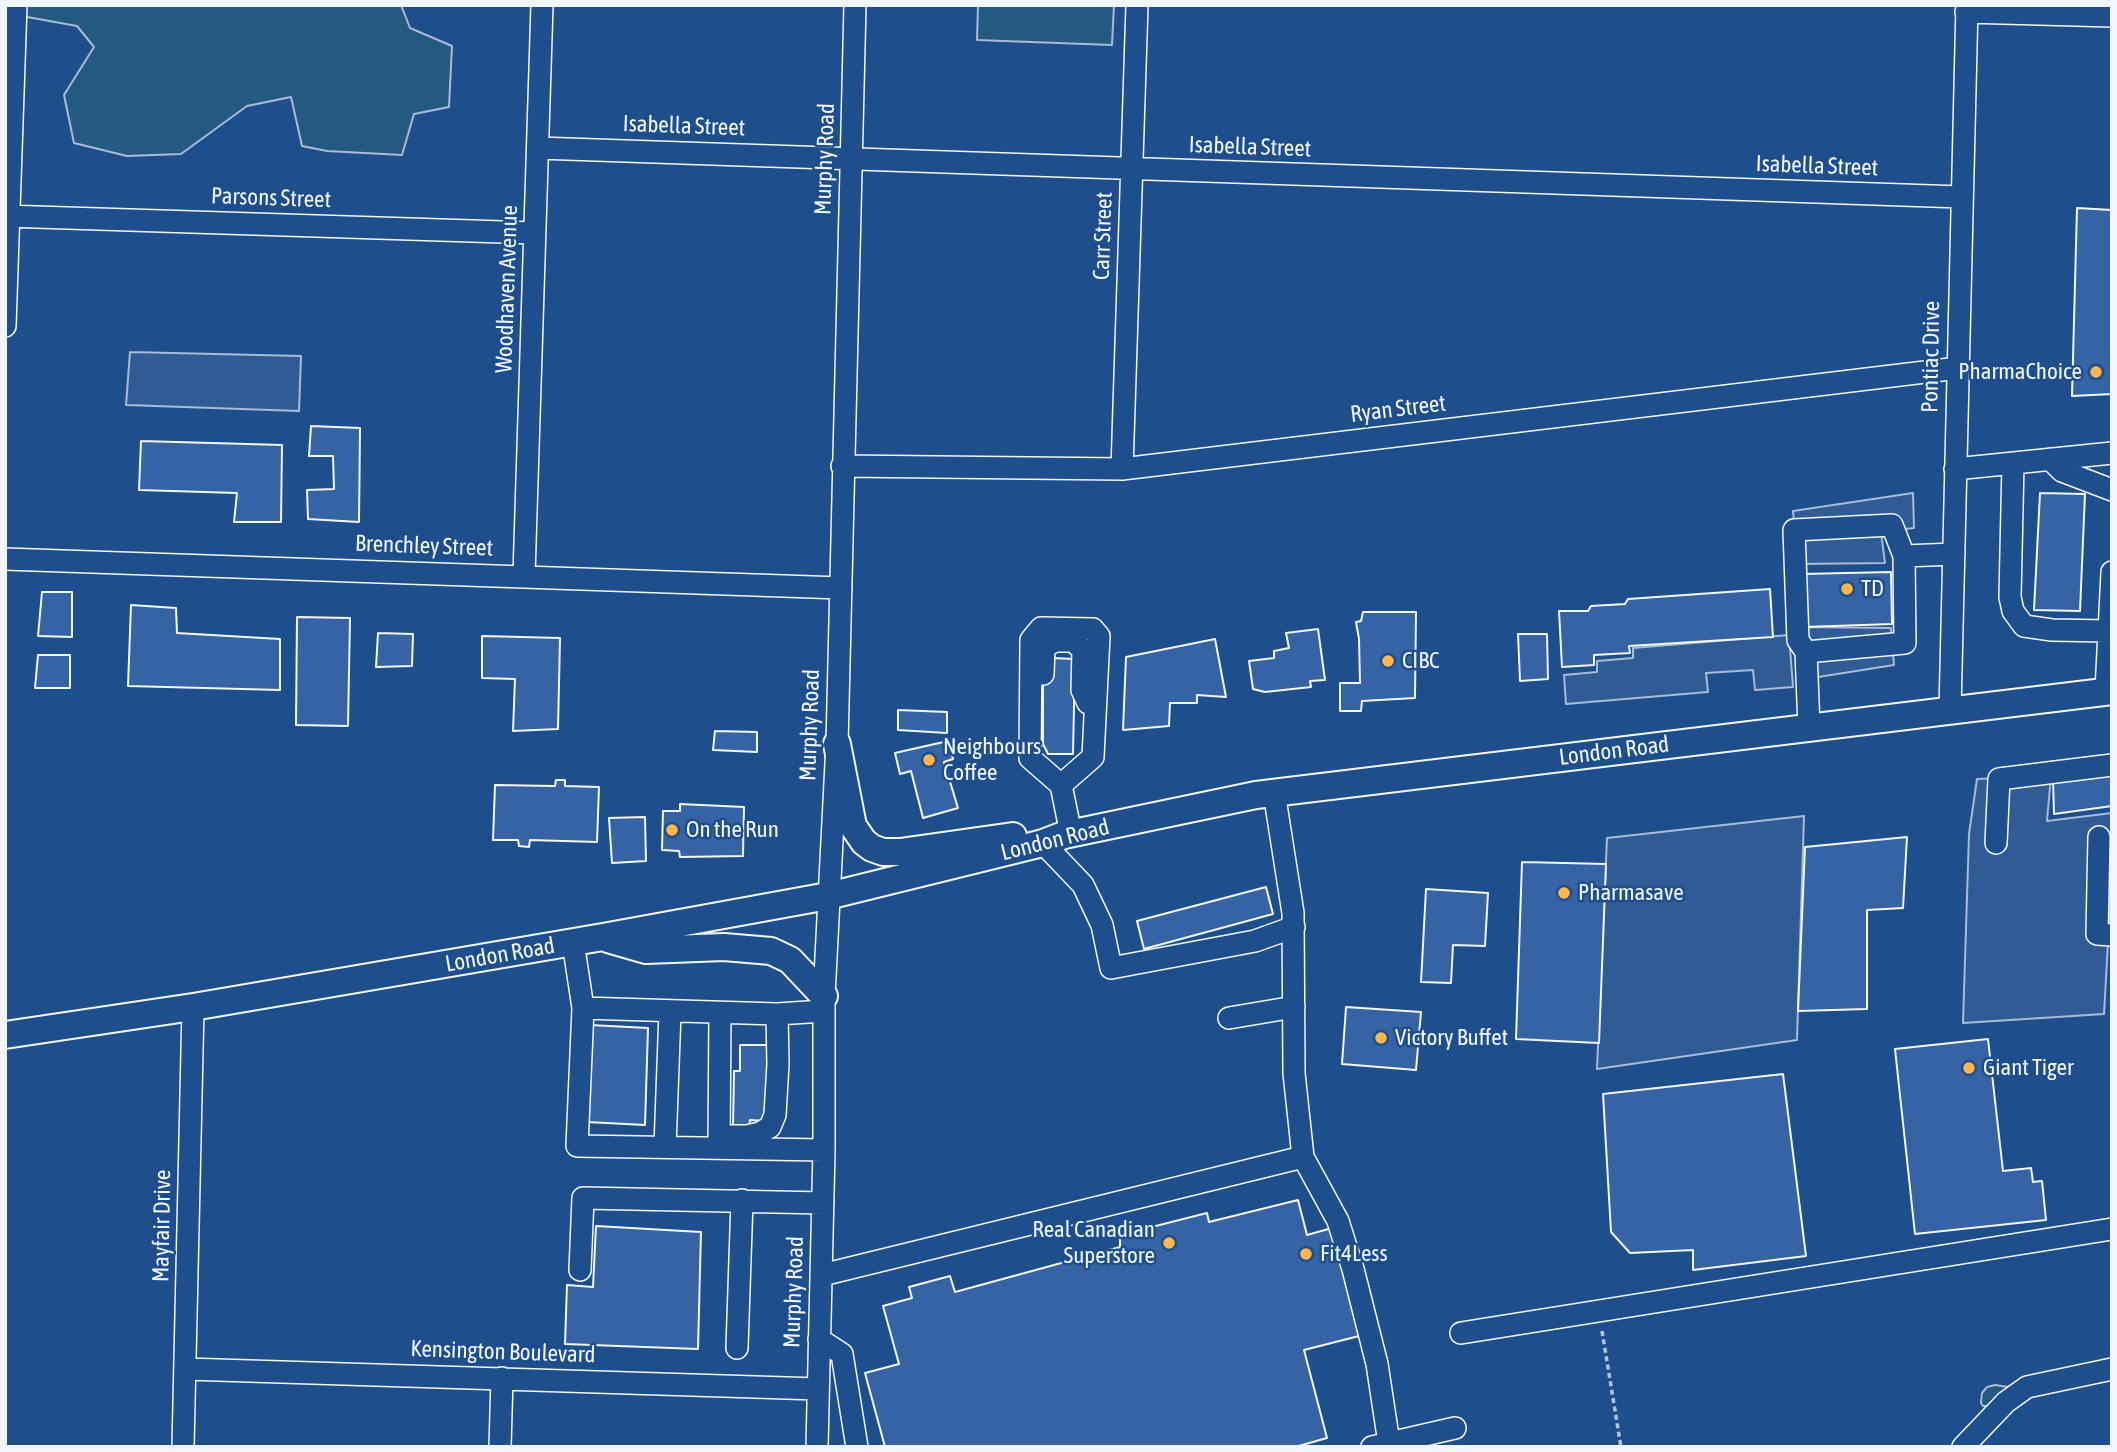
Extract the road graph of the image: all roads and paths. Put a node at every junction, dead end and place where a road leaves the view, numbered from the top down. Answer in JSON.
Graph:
{"nodes":[{"id":1,"x":16,"y":5,"type":"edge"},
{"id":2,"x":542,"y":5,"type":"edge"},
{"id":3,"x":855,"y":5,"type":"edge"},
{"id":4,"x":1137,"y":5,"type":"edge"},
{"id":5,"x":1967,"y":9,"type":"edge"},
{"id":6,"x":2112,"y":16,"type":"edge"},
{"id":7,"x":538,"y":148,"type":"junction"},
{"id":8,"x":852,"y":158,"type":"junction"},
{"id":9,"x":1132,"y":169,"type":"junction"},
{"id":10,"x":1961,"y":197,"type":"junction"},
{"id":11,"x":7,"y":216,"type":"edge"},
{"id":12,"x":534,"y":233,"type":"junction"},
{"id":13,"x":5,"y":326,"type":"edge"},
{"id":14,"x":1958,"y":368,"type":"junction"},
{"id":15,"x":2112,"y":453,"type":"edge"},
{"id":16,"x":2050,"y":459,"type":"junction"},
{"id":17,"x":2013,"y":463,"type":"junction"},
{"id":18,"x":842,"y":466,"type":"junction"},
{"id":19,"x":1122,"y":469,"type":"junction"},
{"id":20,"x":1955,"y":469,"type":"junction"},
{"id":21,"x":2112,"y":491,"type":"edge"},
{"id":22,"x":1954,"y":554,"type":"junction"},
{"id":23,"x":1904,"y":556,"type":"junction"},
{"id":24,"x":5,"y":559,"type":"edge"},
{"id":25,"x":2112,"y":572,"type":"edge"},
{"id":26,"x":524,"y":575,"type":"junction"},
{"id":27,"x":841,"y":588,"type":"junction"},
{"id":28,"x":2109,"y":631,"type":"junction"},
{"id":29,"x":1806,"y":652,"type":"junction"},
{"id":30,"x":2109,"y":691,"type":"edge"},
{"id":31,"x":1950,"y":710,"type":"junction"},
{"id":32,"x":1809,"y":727,"type":"junction"},
{"id":33,"x":837,"y":744,"type":"junction"},
{"id":34,"x":2112,"y":765,"type":"edge"},
{"id":35,"x":1061,"y":785,"type":"junction"},
{"id":36,"x":1275,"y":792,"type":"junction"},
{"id":37,"x":2099,"y":836,"type":"dead end"},
{"id":38,"x":1059,"y":837,"type":"junction"},
{"id":39,"x":1996,"y":843,"type":"dead end"},
{"id":40,"x":828,"y":896,"type":"junction"},
{"id":41,"x":1294,"y":927,"type":"junction"},
{"id":42,"x":2112,"y":935,"type":"edge"},
{"id":43,"x":603,"y":937,"type":"junction"},
{"id":44,"x":573,"y":942,"type":"junction"},
{"id":45,"x":824,"y":1004,"type":"junction"},
{"id":46,"x":193,"y":1007,"type":"junction"},
{"id":47,"x":1294,"y":1007,"type":"junction"},
{"id":48,"x":583,"y":1008,"type":"junction"},
{"id":49,"x":670,"y":1012,"type":"junction"},
{"id":50,"x":720,"y":1013,"type":"junction"},
{"id":51,"x":776,"y":1014,"type":"junction"},
{"id":52,"x":1229,"y":1018,"type":"dead end"},
{"id":53,"x":5,"y":1035,"type":"edge"},
{"id":54,"x":719,"y":1142,"type":"junction"},
{"id":55,"x":666,"y":1147,"type":"junction"},
{"id":56,"x":824,"y":1150,"type":"junction"},
{"id":57,"x":1303,"y":1157,"type":"junction"},
{"id":58,"x":742,"y":1200,"type":"junction"},
{"id":59,"x":823,"y":1203,"type":"junction"},
{"id":60,"x":2112,"y":1229,"type":"edge"},
{"id":61,"x":580,"y":1270,"type":"dead end"},
{"id":62,"x":822,"y":1275,"type":"junction"},
{"id":63,"x":1599,"y":1311,"type":"junction"},
{"id":64,"x":1461,"y":1333,"type":"dead end"},
{"id":65,"x":819,"y":1339,"type":"junction"},
{"id":66,"x":737,"y":1348,"type":"dead end"},
{"id":67,"x":186,"y":1369,"type":"junction"},
{"id":68,"x":2112,"y":1369,"type":"edge"},
{"id":69,"x":502,"y":1378,"type":"junction"},
{"id":70,"x":818,"y":1389,"type":"junction"},
{"id":71,"x":1455,"y":1428,"type":"dead end"},
{"id":72,"x":1381,"y":1445,"type":"edge"},
{"id":73,"x":183,"y":1447,"type":"edge"},
{"id":74,"x":500,"y":1447,"type":"edge"},
{"id":75,"x":817,"y":1447,"type":"edge"},
{"id":76,"x":857,"y":1447,"type":"edge"},
{"id":77,"x":1621,"y":1447,"type":"edge"},
{"id":78,"x":1963,"y":1447,"type":"edge"}],
"edges":[{"from":1,"to":11,"type":"street"},
{"from":2,"to":7,"type":"street","name":"Woodhaven Avenue"},
{"from":3,"to":8,"type":"street","name":"Murphy Road"},
{"from":4,"to":9,"type":"street","name":"Carr Street"},
{"from":5,"to":6,"type":"street"},
{"from":5,"to":10,"type":"street","name":"Pontiac Drive"},
{"from":7,"to":8,"type":"street","name":"Isabella Street"},
{"from":7,"to":12,"type":"street","name":"Woodhaven Avenue"},
{"from":8,"to":9,"type":"street","name":"Isabella Street"},
{"from":8,"to":18,"type":"street","name":"Murphy Road"},
{"from":9,"to":10,"type":"street","name":"Isabella Street"},
{"from":9,"to":19,"type":"street","name":"Carr Street"},
{"from":10,"to":14,"type":"street","name":"Pontiac Drive"},
{"from":11,"to":12,"type":"street","name":"Parsons Street"},
{"from":11,"to":13,"type":"street"},
{"from":12,"to":26,"type":"street","name":"Woodhaven Avenue"},
{"from":14,"to":19,"type":"street","name":"Ryan Street"},
{"from":14,"to":20,"type":"street","name":"Pontiac Drive"},
{"from":15,"to":16,"type":"street"},
{"from":16,"to":17,"type":"street"},
{"from":16,"to":21,"type":"street"},
{"from":17,"to":20,"type":"street"},
{"from":17,"to":28,"type":"street"},
{"from":18,"to":19,"type":"street","name":"Ryan Street"},
{"from":18,"to":27,"type":"street","name":"Murphy Road"},
{"from":20,"to":22,"type":"street","name":"Pontiac Drive"},
{"from":22,"to":23,"type":"street"},
{"from":22,"to":31,"type":"street","name":"Pontiac Drive"},
{"from":23,"to":29,"type":"street"},
{"from":23,"to":29,"type":"street"},
{"from":24,"to":26,"type":"street","name":"Brenchley Street"},
{"from":25,"to":28,"type":"street"},
{"from":26,"to":27,"type":"street","name":"Brenchley Street"},
{"from":27,"to":33,"type":"street","name":"Murphy Road"},
{"from":28,"to":30,"type":"street"},
{"from":29,"to":32,"type":"street"},
{"from":30,"to":31,"type":"main road","name":"London Road"},
{"from":31,"to":32,"type":"main road","name":"London Road"},
{"from":32,"to":36,"type":"main road","name":"London Road"},
{"from":33,"to":38,"type":"main road"},
{"from":33,"to":40,"type":"street","name":"Murphy Road"},
{"from":34,"to":39,"type":"street"},
{"from":35,"to":35,"type":"street"},
{"from":35,"to":38,"type":"street"},
{"from":36,"to":38,"type":"main road","name":"London Road"},
{"from":36,"to":41,"type":"street"},
{"from":37,"to":42,"type":"street"},
{"from":38,"to":40,"type":"main road","name":"London Road"},
{"from":38,"to":41,"type":"street"},
{"from":40,"to":43,"type":"main road","name":"London Road"},
{"from":40,"to":45,"type":"street","name":"Murphy Road"},
{"from":41,"to":47,"type":"street"},
{"from":43,"to":44,"type":"main road","name":"London Road"},
{"from":43,"to":45,"type":"main road"},
{"from":44,"to":46,"type":"main road","name":"London Road"},
{"from":44,"to":48,"type":"street"},
{"from":45,"to":51,"type":"street"},
{"from":45,"to":56,"type":"street","name":"Murphy Road"},
{"from":46,"to":53,"type":"main road","name":"London Road"},
{"from":46,"to":67,"type":"street","name":"Mayfair Drive"},
{"from":47,"to":52,"type":"street"},
{"from":47,"to":57,"type":"street"},
{"from":48,"to":49,"type":"street"},
{"from":48,"to":55,"type":"street"},
{"from":49,"to":50,"type":"street"},
{"from":49,"to":55,"type":"street"},
{"from":50,"to":51,"type":"street"},
{"from":50,"to":54,"type":"street"},
{"from":51,"to":54,"type":"street"},
{"from":54,"to":55,"type":"street"},
{"from":54,"to":56,"type":"street"},
{"from":56,"to":59,"type":"street","name":"Murphy Road"},
{"from":57,"to":62,"type":"street"},
{"from":57,"to":72,"type":"street"},
{"from":58,"to":59,"type":"street"},
{"from":58,"to":61,"type":"street"},
{"from":58,"to":66,"type":"street"},
{"from":59,"to":62,"type":"street","name":"Murphy Road"},
{"from":60,"to":63,"type":"street"},
{"from":62,"to":65,"type":"street","name":"Murphy Road"},
{"from":63,"to":64,"type":"street"},
{"from":63,"to":77,"type":"path"},
{"from":65,"to":70,"type":"street","name":"Murphy Road"},
{"from":65,"to":76,"type":"street"},
{"from":67,"to":69,"type":"street","name":"Kensington Boulevard"},
{"from":67,"to":73,"type":"street","name":"Mayfair Drive"},
{"from":68,"to":78,"type":"street"},
{"from":69,"to":70,"type":"street","name":"Kensington Boulevard"},
{"from":69,"to":74,"type":"street"},
{"from":70,"to":75,"type":"street","name":"Murphy Road"},
{"from":71,"to":72,"type":"street"}]}
